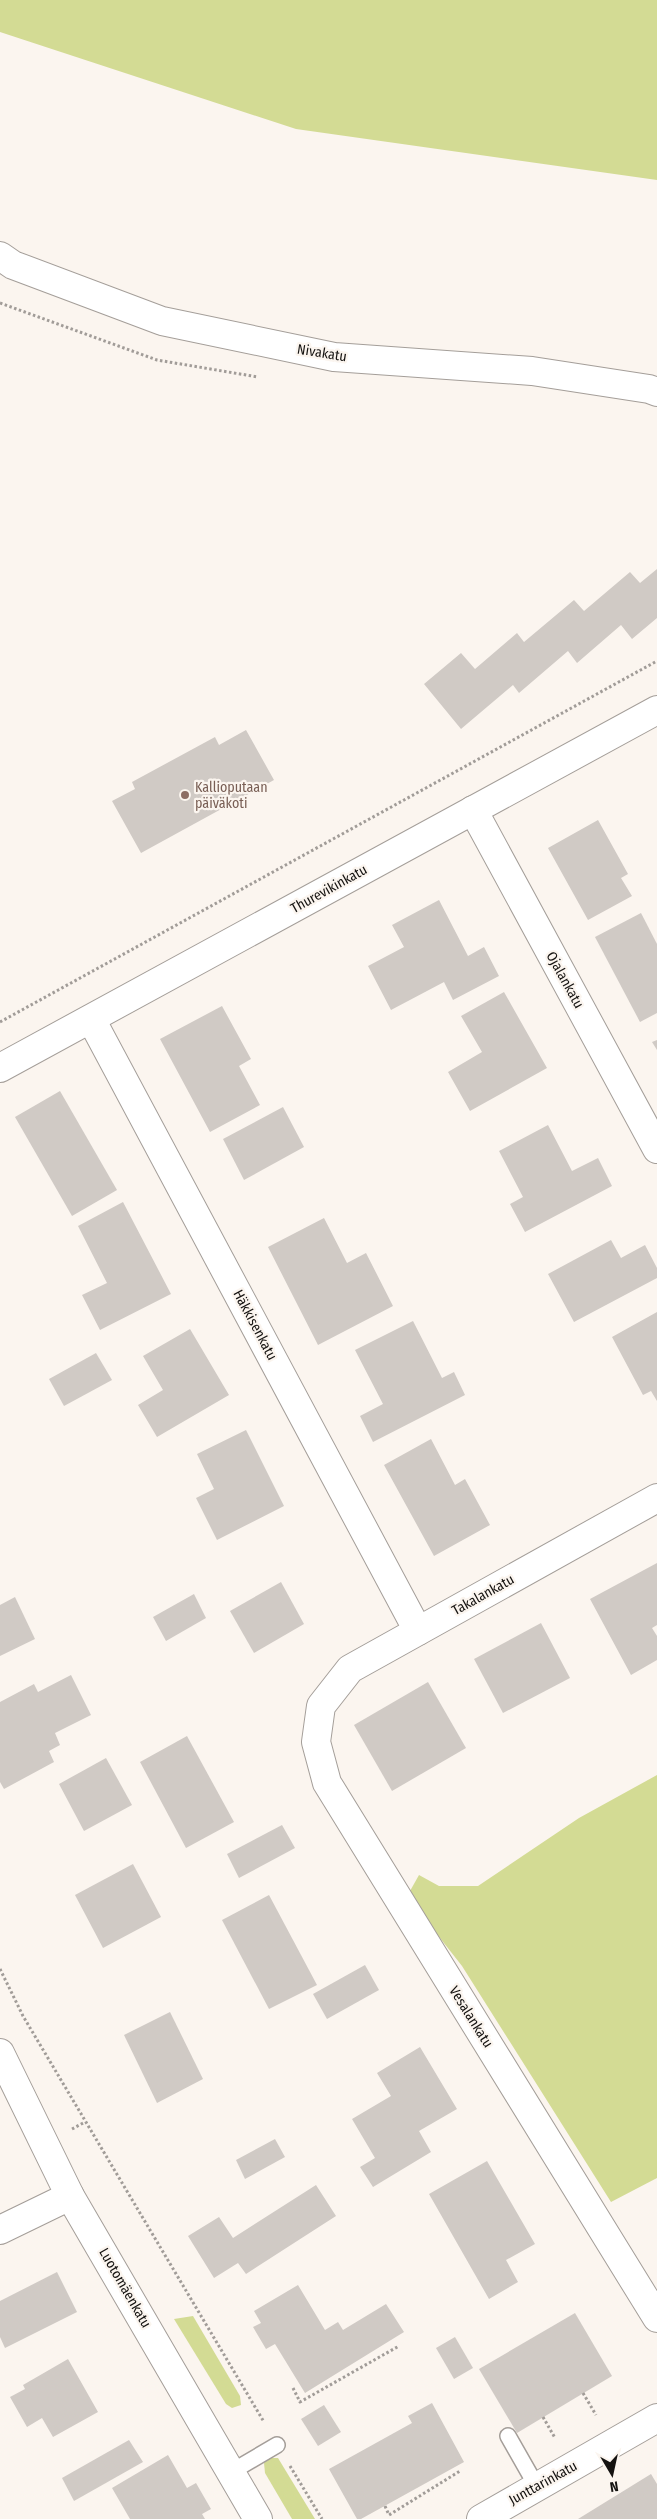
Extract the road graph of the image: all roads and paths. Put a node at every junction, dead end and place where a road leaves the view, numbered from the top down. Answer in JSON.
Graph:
{"nodes":[{"id":1,"x":0,"y":256,"type":"edge"},
{"id":2,"x":657,"y":392,"type":"edge"},
{"id":3,"x":657,"y":661,"type":"edge"},
{"id":4,"x":657,"y":710,"type":"edge"},
{"id":5,"x":473,"y":810,"type":"junction"},
{"id":6,"x":91,"y":1020,"type":"junction"},
{"id":7,"x":0,"y":1022,"type":"edge"},
{"id":8,"x":0,"y":1068,"type":"edge"},
{"id":9,"x":657,"y":1149,"type":"edge"},
{"id":10,"x":657,"y":1498,"type":"edge"},
{"id":11,"x":418,"y":1632,"type":"junction"},
{"id":12,"x":321,"y":1706,"type":"joint"},
{"id":13,"x":0,"y":1969,"type":"edge"},
{"id":14,"x":0,"y":2053,"type":"edge"},
{"id":15,"x":70,"y":2196,"type":"junction"},
{"id":16,"x":0,"y":2230,"type":"edge"},
{"id":17,"x":657,"y":2318,"type":"edge"},
{"id":18,"x":399,"y":2346,"type":"dead end"},
{"id":19,"x":293,"y":2388,"type":"dead end"},
{"id":20,"x":657,"y":2418,"type":"edge"},
{"id":21,"x":508,"y":2436,"type":"dead end"},
{"id":22,"x":277,"y":2445,"type":"junction"},
{"id":23,"x":460,"y":2471,"type":"dead end"},
{"id":24,"x":230,"y":2472,"type":"junction"},
{"id":25,"x":537,"y":2487,"type":"junction"},
{"id":26,"x":385,"y":2506,"type":"dead end"},
{"id":27,"x":258,"y":2519,"type":"edge"},
{"id":28,"x":322,"y":2519,"type":"edge"},
{"id":29,"x":480,"y":2519,"type":"edge"}],
"edges":[{"from":1,"to":2,"type":"street","name":"Nivakatu"},
{"from":3,"to":7,"type":"path"},
{"from":4,"to":5,"type":"street","name":"Thurevikinkatu"},
{"from":5,"to":6,"type":"street","name":"Thurevikinkatu"},
{"from":5,"to":9,"type":"street","name":"Ojalankatu"},
{"from":6,"to":8,"type":"street","name":"Thurevikinkatu"},
{"from":6,"to":11,"type":"street","name":"Häkkisenkatu"},
{"from":10,"to":11,"type":"street","name":"Takalankatu"},
{"from":11,"to":12,"type":"street","name":"Takalankatu"},
{"from":12,"to":17,"type":"street","name":"Vesalankatu"},
{"from":13,"to":22,"type":"path"},
{"from":14,"to":15,"type":"street","name":"Luotomäenkatu"},
{"from":15,"to":16,"type":"street"},
{"from":15,"to":24,"type":"street","name":"Luotomäenkatu"},
{"from":18,"to":19,"type":"path"},
{"from":20,"to":25,"type":"street","name":"Junttarinkatu"},
{"from":21,"to":25,"type":"lane"},
{"from":22,"to":24,"type":"lane"},
{"from":22,"to":28,"type":"path"},
{"from":23,"to":26,"type":"path"},
{"from":24,"to":27,"type":"street","name":"Luotomäenkatu"},
{"from":25,"to":29,"type":"street","name":"Junttarinkatu"}]}
